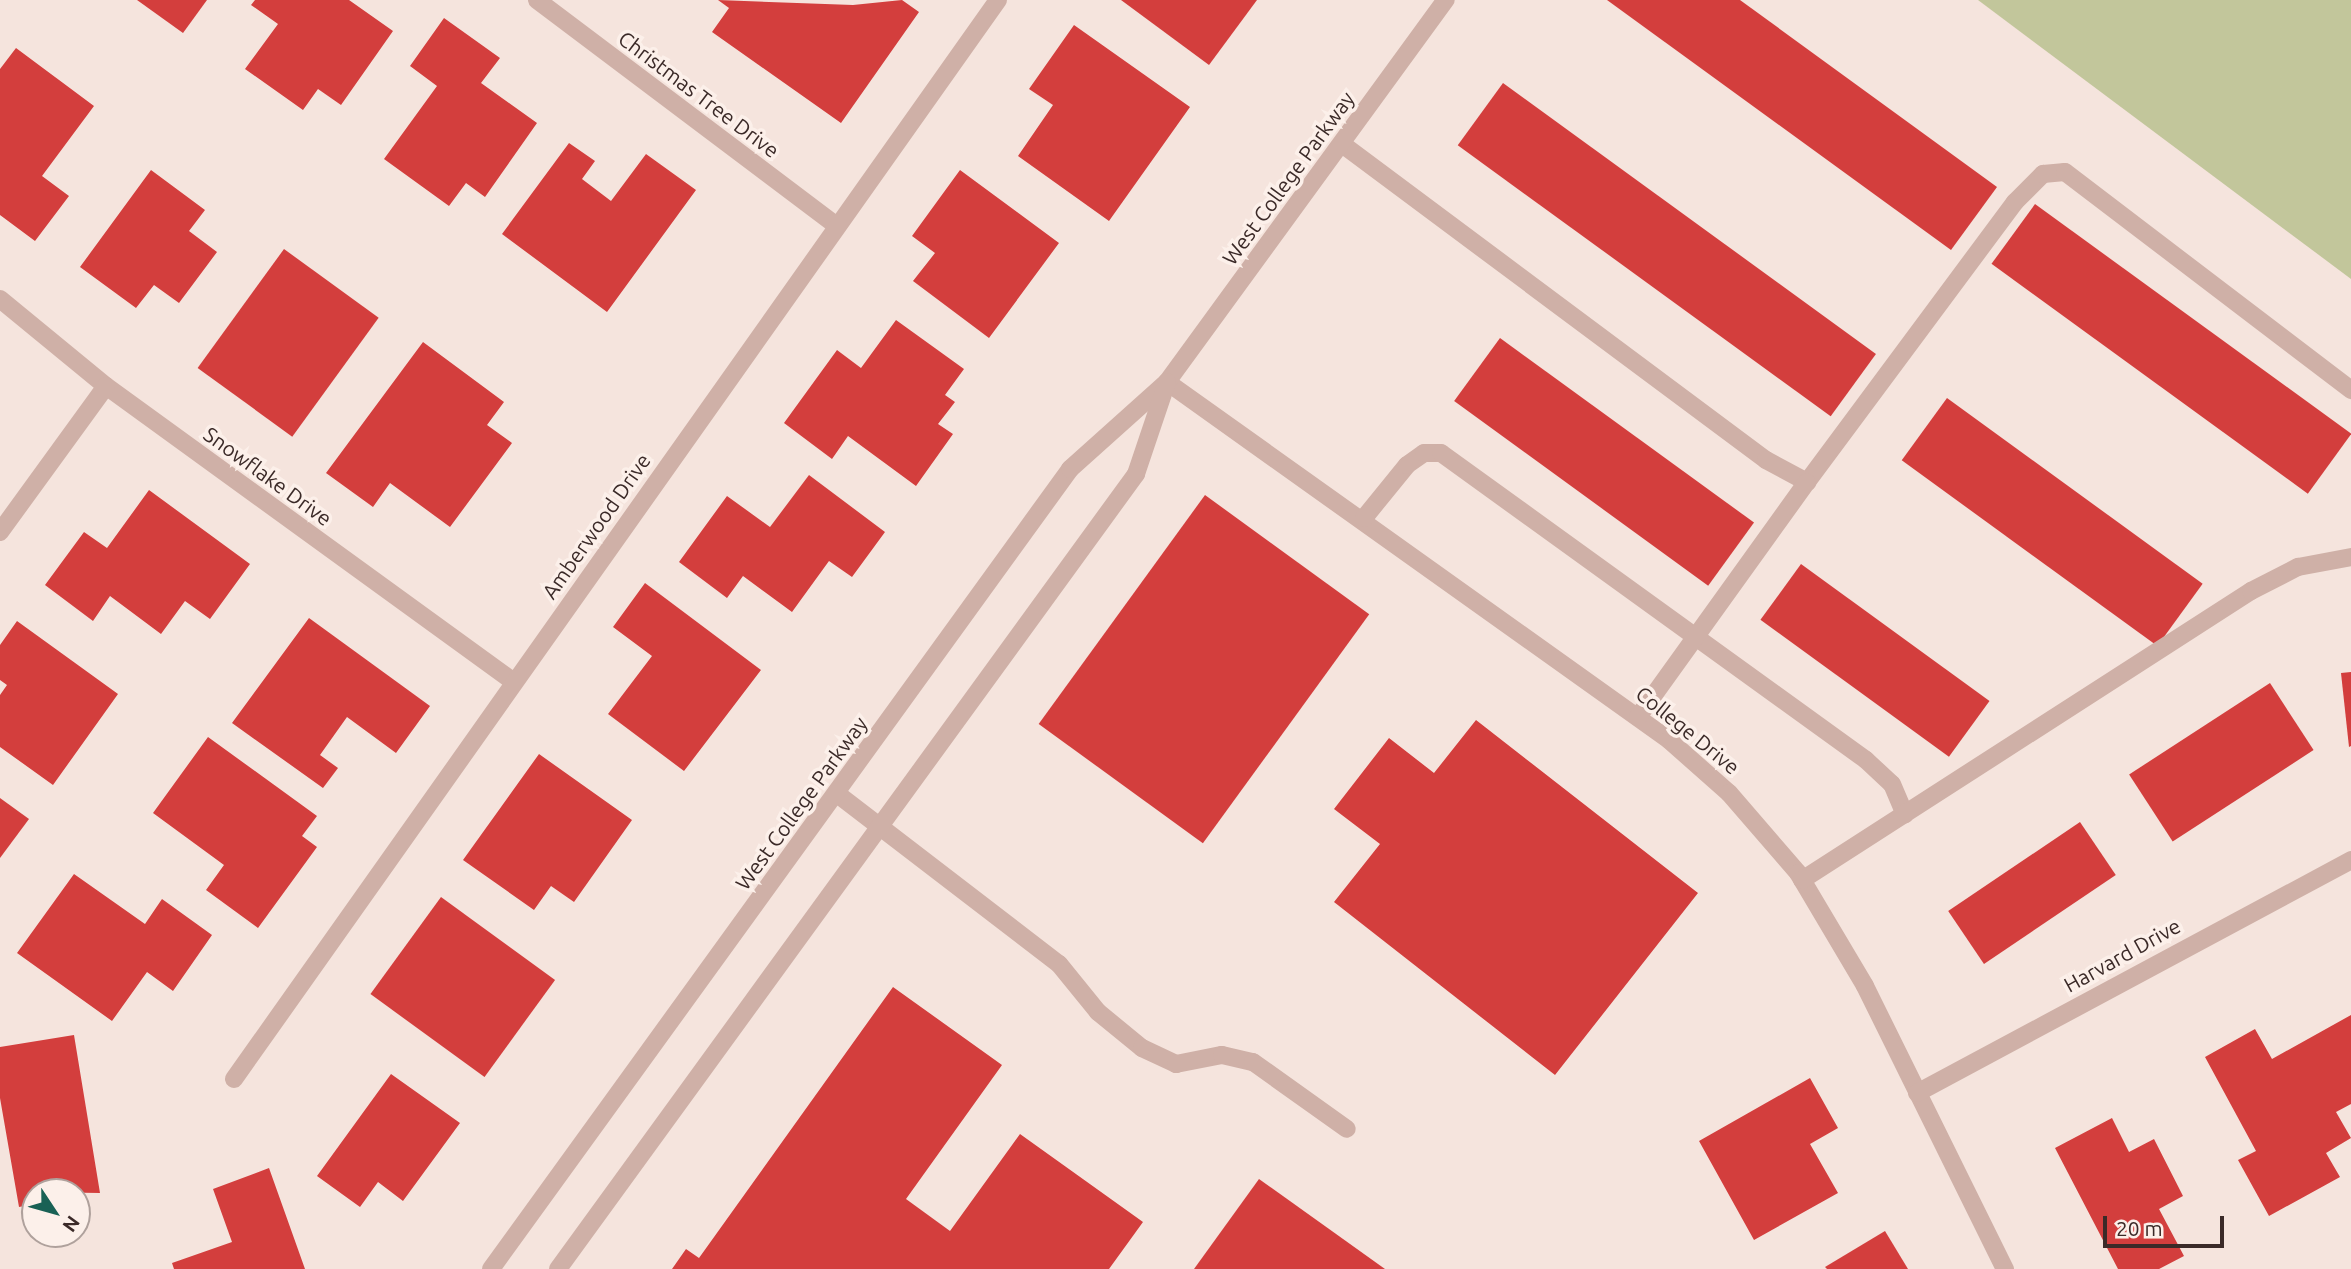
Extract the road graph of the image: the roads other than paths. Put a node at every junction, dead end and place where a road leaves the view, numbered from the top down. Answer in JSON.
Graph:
{"nodes":[{"id":1,"x":537,"y":0,"type":"edge"},
{"id":2,"x":998,"y":0,"type":"edge"},
{"id":3,"x":1446,"y":0,"type":"edge"},
{"id":4,"x":1342,"y":144,"type":"junction"},
{"id":5,"x":834,"y":224,"type":"junction"},
{"id":6,"x":0,"y":299,"type":"edge"},
{"id":7,"x":1167,"y":382,"type":"junction"},
{"id":8,"x":106,"y":386,"type":"junction"},
{"id":9,"x":2351,"y":390,"type":"edge"},
{"id":10,"x":1807,"y":482,"type":"junction"},
{"id":11,"x":1364,"y":519,"type":"junction"},
{"id":12,"x":0,"y":532,"type":"edge"},
{"id":13,"x":2351,"y":557,"type":"edge"},
{"id":14,"x":1698,"y":634,"type":"junction"},
{"id":15,"x":514,"y":682,"type":"junction"},
{"id":16,"x":1638,"y":717,"type":"junction"},
{"id":17,"x":836,"y":793,"type":"junction"},
{"id":18,"x":1905,"y":814,"type":"junction"},
{"id":19,"x":880,"y":825,"type":"junction"},
{"id":20,"x":2351,"y":860,"type":"edge"},
{"id":21,"x":1802,"y":880,"type":"junction"},
{"id":22,"x":234,"y":1079,"type":"dead end"},
{"id":23,"x":1917,"y":1093,"type":"junction"},
{"id":24,"x":1347,"y":1129,"type":"dead end"},
{"id":25,"x":491,"y":1269,"type":"edge"},
{"id":26,"x":558,"y":1269,"type":"edge"},
{"id":27,"x":2006,"y":1269,"type":"edge"}],
"edges":[{"from":1,"to":5,"type":"street","name":"Christmas Tree Drive"},
{"from":2,"to":5,"type":"street","name":"Amberwood Drive"},
{"from":3,"to":4,"type":"street","name":"West College Parkway"},
{"from":4,"to":7,"type":"street","name":"West College Parkway"},
{"from":4,"to":10,"type":"street"},
{"from":5,"to":15,"type":"street","name":"Amberwood Drive"},
{"from":6,"to":8,"type":"street","name":"Snowflake Drive"},
{"from":7,"to":11,"type":"street","name":"College Drive"},
{"from":7,"to":17,"type":"street","name":"West College Parkway"},
{"from":7,"to":19,"type":"street","name":"West College Parkway"},
{"from":8,"to":12,"type":"street"},
{"from":8,"to":15,"type":"street","name":"Snowflake Drive"},
{"from":9,"to":10,"type":"street"},
{"from":10,"to":14,"type":"street"},
{"from":11,"to":14,"type":"street"},
{"from":11,"to":16,"type":"street","name":"College Drive"},
{"from":13,"to":18,"type":"street"},
{"from":14,"to":16,"type":"street"},
{"from":14,"to":18,"type":"street"},
{"from":15,"to":22,"type":"street","name":"Amberwood Drive"},
{"from":16,"to":21,"type":"street","name":"College Drive"},
{"from":17,"to":19,"type":"street"},
{"from":17,"to":25,"type":"street","name":"West College Parkway"},
{"from":18,"to":21,"type":"street"},
{"from":19,"to":24,"type":"street"},
{"from":19,"to":26,"type":"street","name":"West College Parkway"},
{"from":20,"to":23,"type":"street","name":"Harvard Drive"},
{"from":21,"to":23,"type":"street","name":"College Drive"},
{"from":23,"to":27,"type":"street","name":"College Drive"}]}
